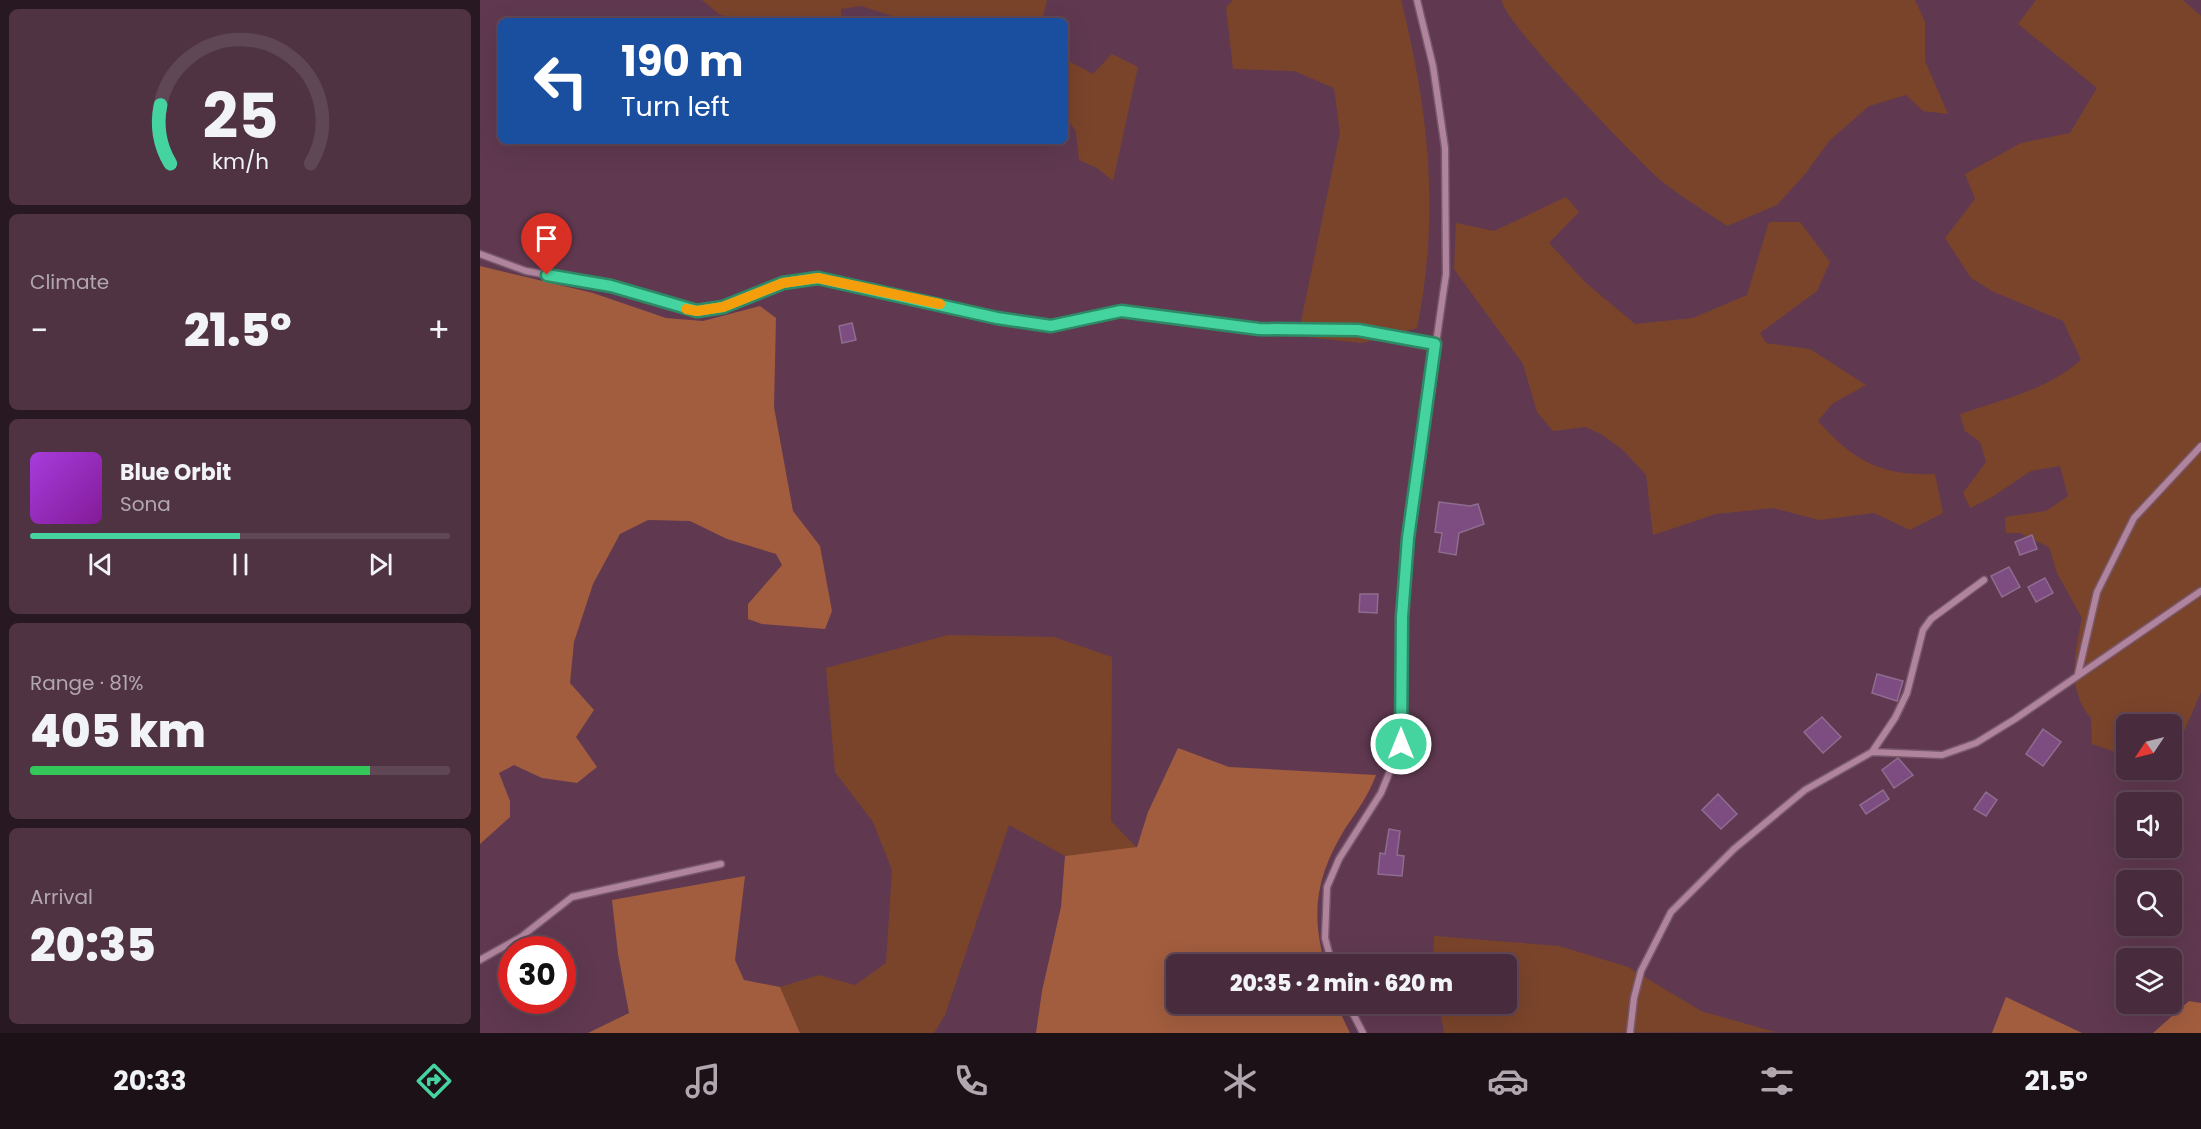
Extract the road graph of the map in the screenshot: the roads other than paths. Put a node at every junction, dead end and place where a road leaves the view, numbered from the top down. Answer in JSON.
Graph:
{"nodes":[{"id":1,"x":1418,"y":0,"type":"edge"},
{"id":2,"x":480,"y":254,"type":"edge"},
{"id":3,"x":1435,"y":344,"type":"junction"},
{"id":4,"x":2201,"y":446,"type":"edge"},
{"id":5,"x":1984,"y":580,"type":"dead end"},
{"id":6,"x":2201,"y":591,"type":"edge"},
{"id":7,"x":2077,"y":674,"type":"junction"},
{"id":8,"x":1872,"y":752,"type":"junction"},
{"id":9,"x":721,"y":864,"type":"dead end"},
{"id":10,"x":1329,"y":954,"type":"edge"},
{"id":11,"x":480,"y":960,"type":"edge"},
{"id":12,"x":1353,"y":1014,"type":"edge"},
{"id":13,"x":1362,"y":1033,"type":"edge"},
{"id":14,"x":1630,"y":1033,"type":"edge"}],
"edges":[{"from":1,"to":3,"type":"street"},
{"from":2,"to":3,"type":"street"},
{"from":3,"to":10,"type":"street"},
{"from":4,"to":7,"type":"street"},
{"from":5,"to":8,"type":"street"},
{"from":6,"to":7,"type":"street"},
{"from":7,"to":8,"type":"street"},
{"from":8,"to":14,"type":"street"},
{"from":9,"to":11,"type":"street"},
{"from":12,"to":13,"type":"street"}]}
